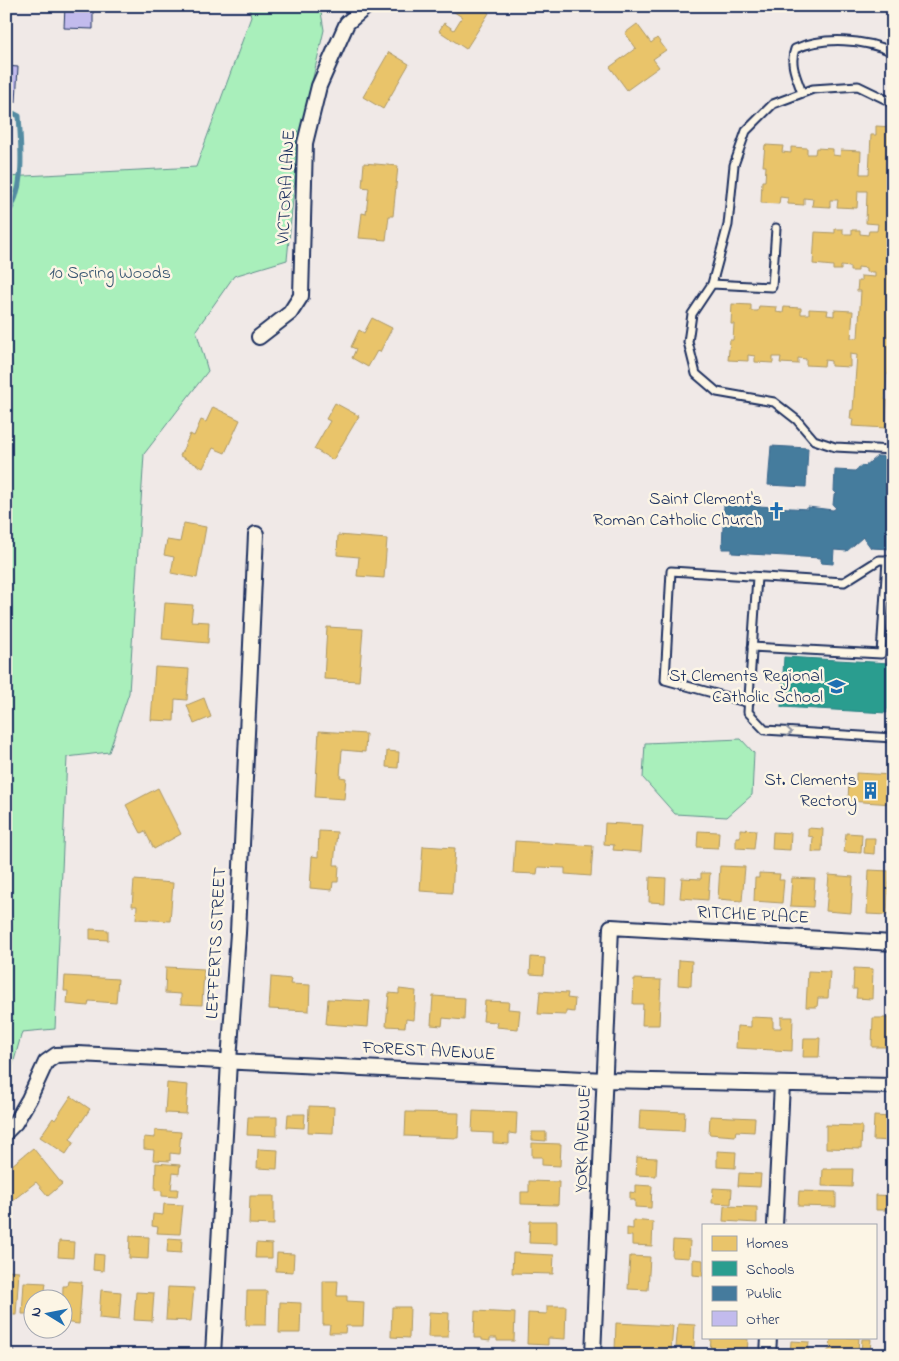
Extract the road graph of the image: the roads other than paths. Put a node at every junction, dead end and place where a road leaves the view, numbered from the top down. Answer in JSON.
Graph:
{"nodes":[{"id":1,"x":367,"y":6,"type":"edge"},
{"id":2,"x":893,"y":52,"type":"edge"},
{"id":3,"x":802,"y":93,"type":"junction"},
{"id":4,"x":893,"y":106,"type":"edge"},
{"id":5,"x":776,"y":228,"type":"dead end"},
{"id":6,"x":712,"y":284,"type":"junction"},
{"id":7,"x":260,"y":337,"type":"dead end"},
{"id":8,"x":893,"y":450,"type":"edge"},
{"id":9,"x":256,"y":534,"type":"dead end"},
{"id":10,"x":890,"y":560,"type":"edge"},
{"id":11,"x":757,"y":576,"type":"junction"},
{"id":12,"x":752,"y":647,"type":"junction"},
{"id":13,"x":749,"y":703,"type":"junction"},
{"id":14,"x":893,"y":738,"type":"edge"},
{"id":15,"x":611,"y":927,"type":"joint"},
{"id":16,"x":893,"y":943,"type":"edge"},
{"id":17,"x":229,"y":1061,"type":"junction"},
{"id":18,"x":605,"y":1080,"type":"junction"},
{"id":19,"x":782,"y":1084,"type":"junction"},
{"id":20,"x":893,"y":1086,"type":"edge"},
{"id":21,"x":6,"y":1132,"type":"edge"},
{"id":22,"x":775,"y":1224,"type":"edge"},
{"id":23,"x":769,"y":1338,"type":"edge"},
{"id":24,"x":213,"y":1355,"type":"edge"},
{"id":25,"x":593,"y":1355,"type":"edge"},
{"id":26,"x":768,"y":1355,"type":"edge"}],
"edges":[{"from":1,"to":7,"type":"street","name":"VICTORIA LANE"},
{"from":2,"to":3,"type":"lane"},
{"from":3,"to":4,"type":"lane"},
{"from":3,"to":6,"type":"lane"},
{"from":5,"to":6,"type":"lane"},
{"from":6,"to":8,"type":"lane"},
{"from":9,"to":17,"type":"street","name":"LEFFERTS STREET"},
{"from":10,"to":11,"type":"lane"},
{"from":10,"to":12,"type":"lane"},
{"from":11,"to":12,"type":"lane"},
{"from":11,"to":13,"type":"lane"},
{"from":12,"to":13,"type":"lane"},
{"from":13,"to":14,"type":"lane","one_way":true},
{"from":15,"to":16,"type":"street","name":"RITCHIE PLACE"},
{"from":15,"to":18,"type":"street","name":"YORK AVENUE"},
{"from":17,"to":18,"type":"street","name":"FOREST AVENUE"},
{"from":17,"to":21,"type":"street","name":"FOREST AVENUE"},
{"from":17,"to":24,"type":"street","name":"LEFFERTS STREET"},
{"from":18,"to":19,"type":"street","name":"FOREST AVENUE"},
{"from":18,"to":25,"type":"street","name":"YORK AVENUE"},
{"from":19,"to":20,"type":"street","name":"FOREST AVENUE"},
{"from":19,"to":22,"type":"street"},
{"from":23,"to":26,"type":"street"}]}
